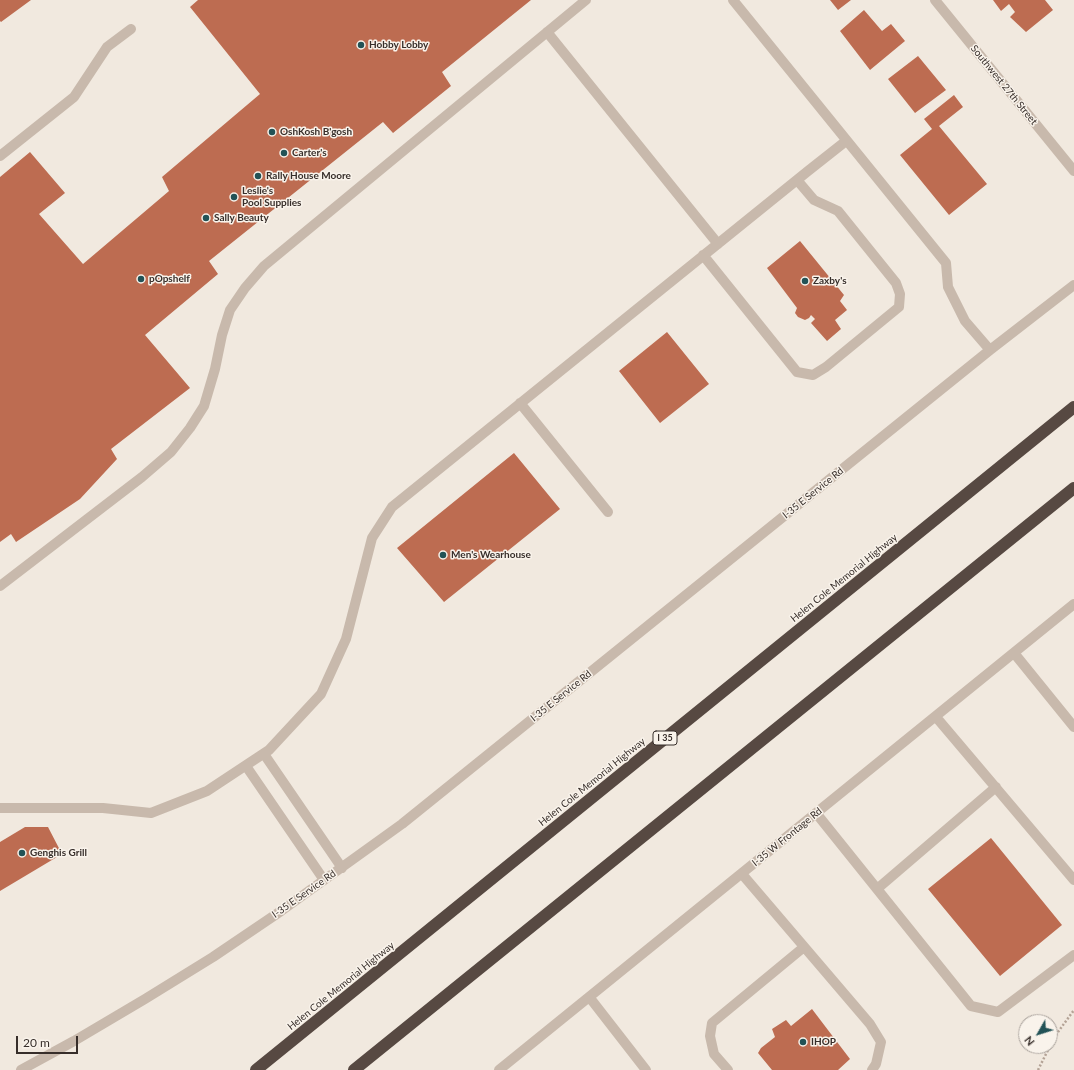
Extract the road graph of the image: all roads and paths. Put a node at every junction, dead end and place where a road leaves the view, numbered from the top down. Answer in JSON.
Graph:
{"nodes":[{"id":1,"x":586,"y":0,"type":"edge"},
{"id":2,"x":733,"y":0,"type":"edge"},
{"id":3,"x":935,"y":0,"type":"edge"},
{"id":4,"x":130,"y":29,"type":"dead end"},
{"id":5,"x":547,"y":32,"type":"junction"},
{"id":6,"x":846,"y":141,"type":"junction"},
{"id":7,"x":0,"y":156,"type":"edge"},
{"id":8,"x":1074,"y":171,"type":"edge"},
{"id":9,"x":797,"y":180,"type":"junction"},
{"id":10,"x":718,"y":244,"type":"junction"},
{"id":11,"x":703,"y":255,"type":"junction"},
{"id":12,"x":1074,"y":285,"type":"edge"},
{"id":13,"x":990,"y":350,"type":"junction"},
{"id":14,"x":520,"y":403,"type":"junction"},
{"id":15,"x":1074,"y":407,"type":"edge"},
{"id":16,"x":1074,"y":488,"type":"edge"},
{"id":17,"x":608,"y":512,"type":"dead end"},
{"id":18,"x":0,"y":586,"type":"edge"},
{"id":19,"x":1074,"y":604,"type":"edge"},
{"id":20,"x":1014,"y":653,"type":"junction"},
{"id":21,"x":936,"y":717,"type":"junction"},
{"id":22,"x":1074,"y":727,"type":"edge"},
{"id":23,"x":264,"y":754,"type":"junction"},
{"id":24,"x":246,"y":766,"type":"junction"},
{"id":25,"x":996,"y":787,"type":"junction"},
{"id":26,"x":0,"y":808,"type":"edge"},
{"id":27,"x":816,"y":813,"type":"junction"},
{"id":28,"x":342,"y":868,"type":"junction"},
{"id":29,"x":742,"y":874,"type":"junction"},
{"id":30,"x":324,"y":880,"type":"junction"},
{"id":31,"x":1074,"y":880,"type":"edge"},
{"id":32,"x":877,"y":889,"type":"junction"},
{"id":33,"x":804,"y":947,"type":"junction"},
{"id":34,"x":1074,"y":955,"type":"edge"},
{"id":35,"x":590,"y":998,"type":"junction"},
{"id":36,"x":1074,"y":1010,"type":"edge"},
{"id":37,"x":1058,"y":1032,"type":"edge"},
{"id":38,"x":1046,"y":1054,"type":"edge"},
{"id":39,"x":21,"y":1070,"type":"edge"},
{"id":40,"x":256,"y":1070,"type":"edge"},
{"id":41,"x":354,"y":1070,"type":"edge"},
{"id":42,"x":499,"y":1070,"type":"edge"},
{"id":43,"x":646,"y":1070,"type":"edge"},
{"id":44,"x":728,"y":1070,"type":"edge"},
{"id":45,"x":872,"y":1070,"type":"edge"},
{"id":46,"x":1038,"y":1070,"type":"edge"}],
"edges":[{"from":1,"to":5,"type":"street"},
{"from":2,"to":6,"type":"street"},
{"from":3,"to":8,"type":"street","name":"Southwest 27th Street"},
{"from":4,"to":7,"type":"street"},
{"from":5,"to":10,"type":"street"},
{"from":5,"to":18,"type":"street"},
{"from":6,"to":9,"type":"street"},
{"from":6,"to":13,"type":"street"},
{"from":9,"to":10,"type":"street"},
{"from":9,"to":11,"type":"street"},
{"from":10,"to":11,"type":"street"},
{"from":11,"to":14,"type":"street"},
{"from":12,"to":13,"type":"street","name":"I-35 E Service Rd"},
{"from":13,"to":28,"type":"street","name":"I-35 E Service Rd"},
{"from":14,"to":17,"type":"street"},
{"from":14,"to":23,"type":"street"},
{"from":15,"to":40,"type":"highway","name":"Helen Cole Memorial Highway","number":"I 35"},
{"from":16,"to":41,"type":"highway"},
{"from":19,"to":20,"type":"street","name":"I-35 W Frontage Rd"},
{"from":20,"to":21,"type":"street","name":"I-35 W Frontage Rd"},
{"from":20,"to":22,"type":"street"},
{"from":21,"to":25,"type":"street"},
{"from":21,"to":27,"type":"street","name":"I-35 W Frontage Rd"},
{"from":23,"to":24,"type":"street"},
{"from":23,"to":28,"type":"street"},
{"from":24,"to":26,"type":"street"},
{"from":24,"to":30,"type":"street"},
{"from":25,"to":31,"type":"street"},
{"from":25,"to":32,"type":"street"},
{"from":27,"to":29,"type":"street","name":"I-35 W Frontage Rd"},
{"from":27,"to":32,"type":"street"},
{"from":28,"to":30,"type":"street","name":"I-35 E Service Rd"},
{"from":29,"to":33,"type":"street"},
{"from":29,"to":35,"type":"street","name":"I-35 W Frontage Rd"},
{"from":30,"to":39,"type":"street","name":"I-35 E Service Rd"},
{"from":32,"to":34,"type":"street"},
{"from":33,"to":44,"type":"street"},
{"from":33,"to":45,"type":"street"},
{"from":35,"to":42,"type":"street","name":"I-35 W Frontage Rd"},
{"from":35,"to":43,"type":"street"},
{"from":36,"to":37,"type":"path"},
{"from":38,"to":46,"type":"path"}]}
